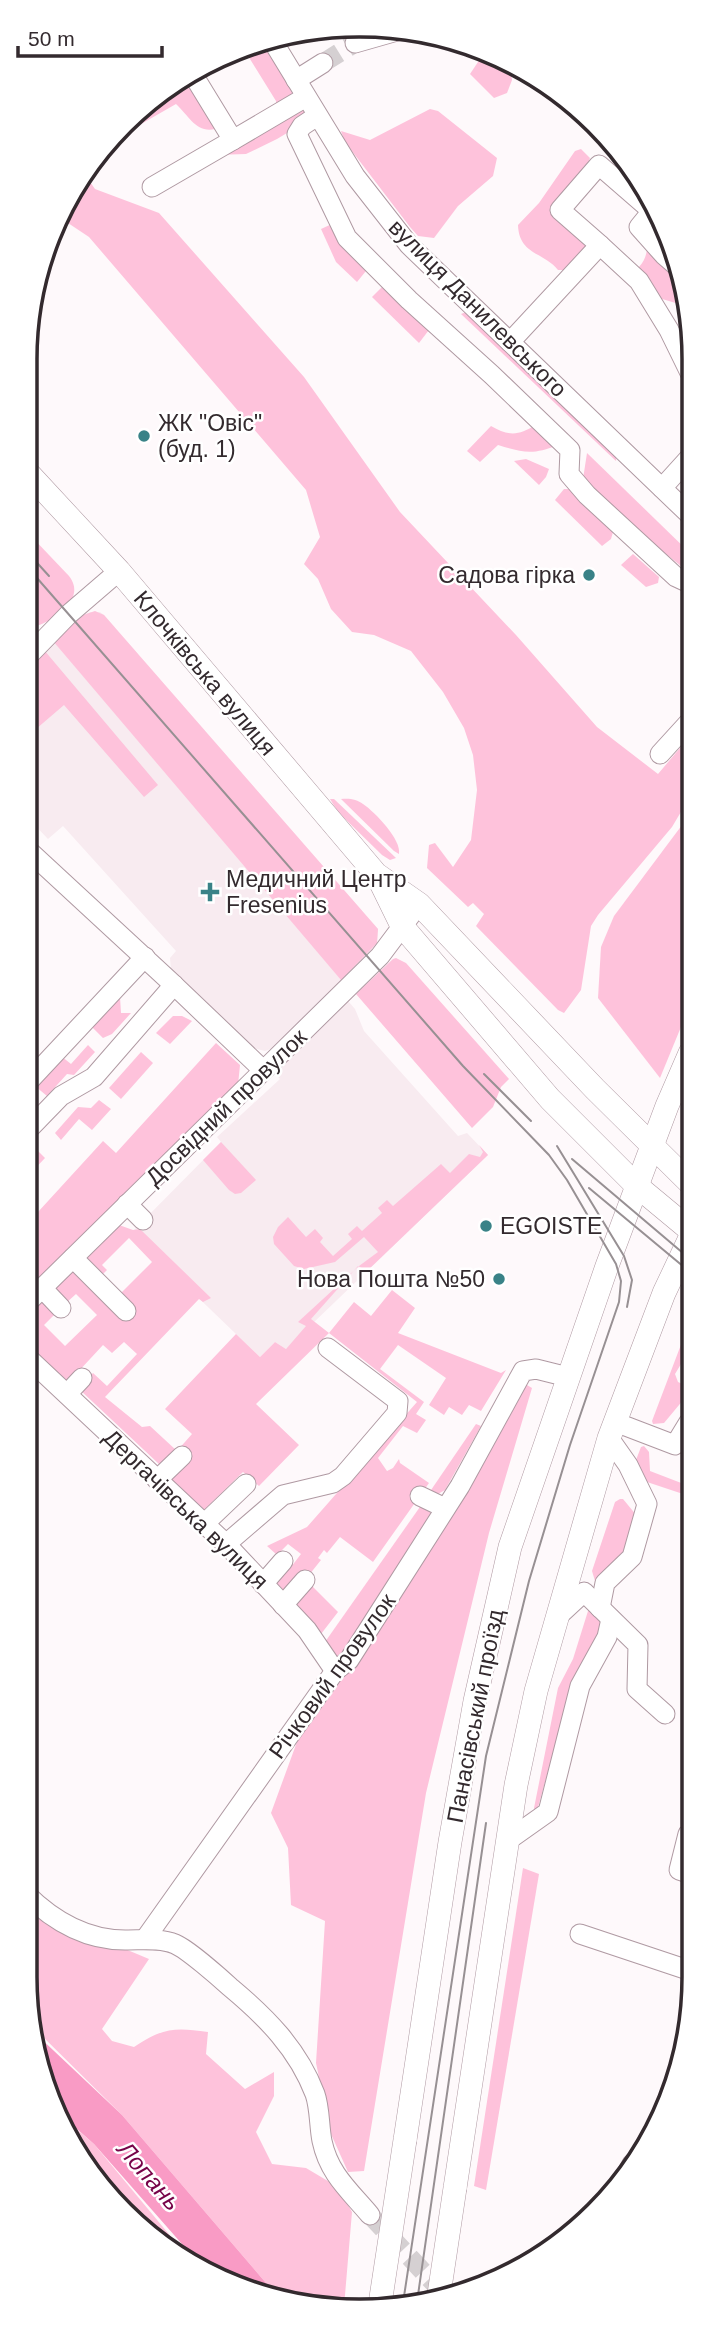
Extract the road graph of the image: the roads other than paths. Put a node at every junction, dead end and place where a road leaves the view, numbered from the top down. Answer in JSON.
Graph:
{"nodes":[{"id":1,"x":376,"y":37,"type":"edge"},
{"id":2,"x":355,"y":43,"type":"tunnel mouth"},
{"id":3,"x":277,"y":48,"type":"edge"},
{"id":4,"x":323,"y":63,"type":"tunnel mouth"},
{"id":5,"x":197,"y":81,"type":"edge"},
{"id":6,"x":301,"y":89,"type":"junction"},
{"id":7,"x":317,"y":116,"type":"junction"},
{"id":8,"x":233,"y":140,"type":"junction"},
{"id":9,"x":152,"y":187,"type":"dead end"},
{"id":10,"x":639,"y":197,"type":"edge"},
{"id":11,"x":649,"y":216,"type":"edge"},
{"id":12,"x":600,"y":245,"type":"junction"},
{"id":13,"x":664,"y":252,"type":"edge"},
{"id":14,"x":510,"y":342,"type":"junction"},
{"id":15,"x":682,"y":357,"type":"edge"},
{"id":16,"x":682,"y":466,"type":"edge"},
{"id":17,"x":37,"y":482,"type":"edge"},
{"id":18,"x":662,"y":488,"type":"junction"},
{"id":19,"x":682,"y":507,"type":"edge"},
{"id":20,"x":119,"y":570,"type":"junction"},
{"id":21,"x":682,"y":580,"type":"edge"},
{"id":22,"x":37,"y":647,"type":"edge"},
{"id":23,"x":682,"y":730,"type":"edge"},
{"id":24,"x":660,"y":754,"type":"dead end"},
{"id":25,"x":37,"y":857,"type":"edge"},
{"id":26,"x":376,"y":874,"type":"junction"},
{"id":27,"x":419,"y":904,"type":"junction"},
{"id":28,"x":402,"y":926,"type":"junction"},
{"id":29,"x":145,"y":957,"type":"junction"},
{"id":30,"x":174,"y":985,"type":"junction"},
{"id":31,"x":263,"y":1070,"type":"junction"},
{"id":32,"x":37,"y":1072,"type":"edge"},
{"id":33,"x":682,"y":1073,"type":"edge"},
{"id":34,"x":37,"y":1121,"type":"edge"},
{"id":35,"x":652,"y":1147,"type":"junction"},
{"id":36,"x":682,"y":1175,"type":"edge"},
{"id":37,"x":637,"y":1186,"type":"junction"},
{"id":38,"x":127,"y":1204,"type":"junction"},
{"id":39,"x":143,"y":1220,"type":"dead end"},
{"id":40,"x":682,"y":1223,"type":"edge"},
{"id":41,"x":682,"y":1255,"type":"edge"},
{"id":42,"x":73,"y":1258,"type":"junction"},
{"id":43,"x":37,"y":1291,"type":"edge"},
{"id":44,"x":37,"y":1297,"type":"edge"},
{"id":45,"x":61,"y":1308,"type":"dead end"},
{"id":46,"x":127,"y":1311,"type":"dead end"},
{"id":47,"x":328,"y":1348,"type":"dead end"},
{"id":48,"x":37,"y":1366,"type":"edge"},
{"id":49,"x":568,"y":1377,"type":"junction"},
{"id":50,"x":82,"y":1378,"type":"dead end"},
{"id":51,"x":67,"y":1394,"type":"junction"},
{"id":52,"x":612,"y":1430,"type":"junction"},
{"id":53,"x":682,"y":1434,"type":"edge"},
{"id":54,"x":182,"y":1456,"type":"dead end"},
{"id":55,"x":158,"y":1480,"type":"junction"},
{"id":56,"x":246,"y":1484,"type":"dead end"},
{"id":57,"x":420,"y":1496,"type":"dead end"},
{"id":58,"x":445,"y":1508,"type":"junction"},
{"id":59,"x":205,"y":1524,"type":"junction"},
{"id":60,"x":226,"y":1544,"type":"junction"},
{"id":61,"x":283,"y":1561,"type":"dead end"},
{"id":62,"x":305,"y":1580,"type":"dead end"},
{"id":63,"x":263,"y":1584,"type":"junction"},
{"id":64,"x":283,"y":1605,"type":"junction"},
{"id":65,"x":606,"y":1613,"type":"junction"},
{"id":66,"x":557,"y":1617,"type":"junction"},
{"id":67,"x":335,"y":1671,"type":"junction"},
{"id":68,"x":665,"y":1714,"type":"dead end"},
{"id":69,"x":507,"y":1841,"type":"junction"},
{"id":70,"x":37,"y":1905,"type":"edge"},
{"id":71,"x":580,"y":1934,"type":"dead end"},
{"id":72,"x":145,"y":1939,"type":"junction"},
{"id":73,"x":682,"y":1968,"type":"edge"},
{"id":74,"x":370,"y":2215,"type":"tunnel mouth"},
{"id":75,"x":440,"y":2289,"type":"edge"},
{"id":76,"x":381,"y":2299,"type":"edge"}],
"edges":[{"from":1,"to":2,"type":"street"},
{"from":3,"to":6,"type":"street","name":"вулиця Данилевського"},
{"from":4,"to":6,"type":"street"},
{"from":5,"to":8,"type":"street"},
{"from":6,"to":7,"type":"street","name":"вулиця Данилевського"},
{"from":6,"to":8,"type":"street"},
{"from":7,"to":14,"type":"street","name":"вулиця Данилевського"},
{"from":7,"to":21,"type":"street"},
{"from":8,"to":9,"type":"street"},
{"from":10,"to":12,"type":"street"},
{"from":11,"to":13,"type":"street"},
{"from":12,"to":14,"type":"street"},
{"from":12,"to":15,"type":"street"},
{"from":14,"to":18,"type":"street","name":"вулиця Данилевського"},
{"from":16,"to":18,"type":"street"},
{"from":17,"to":20,"type":"main road","name":"Клочківська вулиця"},
{"from":18,"to":19,"type":"street","name":"вулиця Данилевського"},
{"from":20,"to":22,"type":"street"},
{"from":20,"to":26,"type":"main road","name":"Клочківська вулиця"},
{"from":23,"to":24,"type":"street"},
{"from":25,"to":29,"type":"street"},
{"from":26,"to":27,"type":"main road","name":"Клочківська вулиця"},
{"from":26,"to":28,"type":"main road","name":"Клочківська вулиця"},
{"from":27,"to":28,"type":"street","name":"Досвідний провулок"},
{"from":27,"to":35,"type":"main road","name":"Клочківська вулиця"},
{"from":28,"to":31,"type":"street","name":"Досвідний провулок"},
{"from":28,"to":37,"type":"main road","name":"Клочківська вулиця"},
{"from":29,"to":30,"type":"street"},
{"from":29,"to":32,"type":"street"},
{"from":30,"to":31,"type":"street"},
{"from":30,"to":34,"type":"street"},
{"from":31,"to":38,"type":"street","name":"Досвідний провулок"},
{"from":33,"to":35,"type":"main road","name":"Панасівський проїзд"},
{"from":35,"to":36,"type":"main road","name":"Клочківська вулиця"},
{"from":35,"to":37,"type":"main road","name":"Панасівський проїзд"},
{"from":37,"to":40,"type":"main road","name":"Клочківська вулиця"},
{"from":37,"to":49,"type":"main road","name":"Панасівський проїзд"},
{"from":38,"to":39,"type":"street"},
{"from":38,"to":42,"type":"street","name":"Досвідний провулок"},
{"from":41,"to":52,"type":"main road"},
{"from":42,"to":43,"type":"street","name":"Досвідний провулок"},
{"from":42,"to":46,"type":"street"},
{"from":44,"to":45,"type":"street"},
{"from":47,"to":60,"type":"street"},
{"from":48,"to":51,"type":"street","name":"Дергачівська вулиця"},
{"from":49,"to":58,"type":"street","name":"Річковий провулок"},
{"from":49,"to":76,"type":"main road","name":"Панасівський проїзд","bridge":true},
{"from":50,"to":51,"type":"street"},
{"from":51,"to":55,"type":"street","name":"Дергачівська вулиця"},
{"from":52,"to":53,"type":"street"},
{"from":52,"to":65,"type":"street"},
{"from":52,"to":66,"type":"main road"},
{"from":54,"to":55,"type":"street"},
{"from":55,"to":59,"type":"street","name":"Дергачівська вулиця"},
{"from":56,"to":59,"type":"street"},
{"from":57,"to":58,"type":"street"},
{"from":58,"to":67,"type":"street","name":"Річковий провулок"},
{"from":59,"to":60,"type":"street","name":"Дергачівська вулиця"},
{"from":60,"to":63,"type":"street","name":"Дергачівська вулиця"},
{"from":61,"to":63,"type":"street"},
{"from":62,"to":64,"type":"street"},
{"from":63,"to":64,"type":"street","name":"Дергачівська вулиця"},
{"from":64,"to":67,"type":"street","name":"Дергачівська вулиця"},
{"from":65,"to":66,"type":"street"},
{"from":65,"to":68,"type":"street"},
{"from":65,"to":69,"type":"street"},
{"from":66,"to":69,"type":"main road"},
{"from":67,"to":72,"type":"street","name":"Річковий провулок"},
{"from":69,"to":75,"type":"main road","bridge":true},
{"from":70,"to":72,"type":"street"},
{"from":71,"to":73,"type":"street"},
{"from":72,"to":74,"type":"street"}]}
